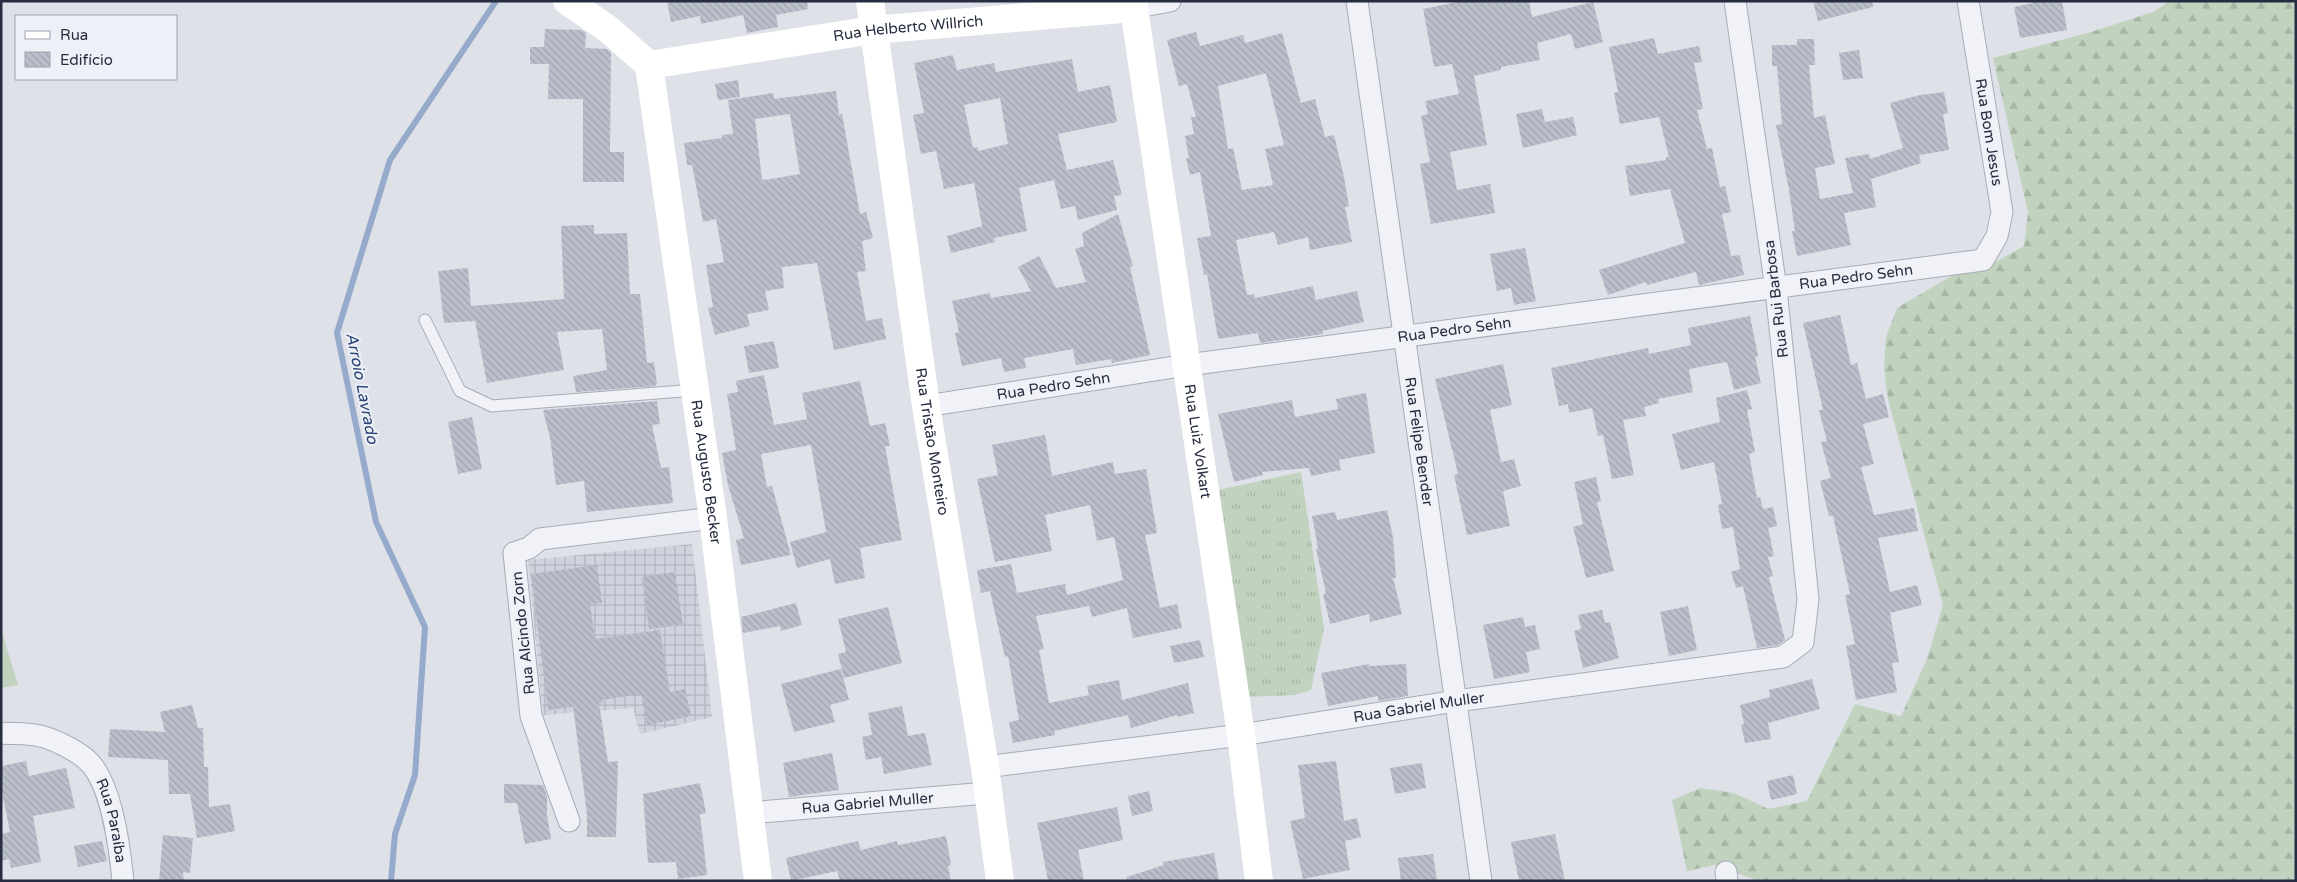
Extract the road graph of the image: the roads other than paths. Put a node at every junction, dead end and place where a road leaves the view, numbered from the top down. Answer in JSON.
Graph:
{"nodes":[{"id":1,"x":567,"y":1,"type":"edge"},
{"id":2,"x":870,"y":1,"type":"edge"},
{"id":3,"x":1170,"y":1,"type":"edge"},
{"id":4,"x":1357,"y":1,"type":"edge"},
{"id":5,"x":1735,"y":1,"type":"edge"},
{"id":6,"x":1968,"y":1,"type":"edge"},
{"id":7,"x":1133,"y":4,"type":"edge"},
{"id":8,"x":873,"y":30,"type":"junction"},
{"id":9,"x":649,"y":65,"type":"junction"},
{"id":10,"x":1983,"y":260,"type":"joint"},
{"id":11,"x":1776,"y":289,"type":"junction"},
{"id":12,"x":425,"y":320,"type":"dead end"},
{"id":13,"x":1405,"y":337,"type":"junction"},
{"id":14,"x":1187,"y":365,"type":"junction"},
{"id":15,"x":695,"y":390,"type":"junction"},
{"id":16,"x":926,"y":406,"type":"junction"},
{"id":17,"x":713,"y":518,"type":"junction"},
{"id":18,"x":1808,"y":599,"type":"joint"},
{"id":19,"x":1456,"y":701,"type":"junction"},
{"id":20,"x":1,"y":733,"type":"edge"},
{"id":21,"x":1241,"y":735,"type":"junction"},
{"id":22,"x":986,"y":780,"type":"junction"},
{"id":23,"x":749,"y":814,"type":"junction"},
{"id":24,"x":570,"y":820,"type":"dead end"},
{"id":25,"x":123,"y":881,"type":"edge"},
{"id":26,"x":758,"y":881,"type":"edge"},
{"id":27,"x":1000,"y":881,"type":"edge"},
{"id":28,"x":1259,"y":881,"type":"edge"},
{"id":29,"x":1481,"y":881,"type":"edge"}],
"edges":[{"from":1,"to":9,"type":"street"},
{"from":2,"to":8,"type":"street","name":"Rua Tristão Monteiro"},
{"from":3,"to":7,"type":"street","name":"Rua Helberto Willrich"},
{"from":4,"to":13,"type":"street","name":"Rua Felipe Bender"},
{"from":5,"to":11,"type":"street","name":"Rua Rui Barbosa"},
{"from":6,"to":10,"type":"street","name":"Rua Bom Jesus"},
{"from":7,"to":8,"type":"street","name":"Rua Helberto Willrich"},
{"from":7,"to":14,"type":"street","name":"Rua Luiz Volkart"},
{"from":8,"to":9,"type":"street","name":"Rua Helberto Willrich"},
{"from":8,"to":16,"type":"street","name":"Rua Tristão Monteiro"},
{"from":9,"to":15,"type":"street","name":"Rua Augusto Becker"},
{"from":10,"to":11,"type":"street","name":"Rua Pedro Sehn"},
{"from":11,"to":13,"type":"street","name":"Rua Pedro Sehn"},
{"from":11,"to":18,"type":"street","name":"Rua Rui Barbosa"},
{"from":12,"to":15,"type":"lane"},
{"from":13,"to":14,"type":"street","name":"Rua Pedro Sehn"},
{"from":13,"to":19,"type":"street","name":"Rua Felipe Bender"},
{"from":14,"to":16,"type":"street","name":"Rua Pedro Sehn"},
{"from":14,"to":21,"type":"street","name":"Rua Luiz Volkart"},
{"from":15,"to":17,"type":"street","name":"Rua Augusto Becker"},
{"from":16,"to":22,"type":"street","name":"Rua Tristão Monteiro"},
{"from":17,"to":23,"type":"street","name":"Rua Augusto Becker"},
{"from":17,"to":24,"type":"street","name":"Rua Alcindo Zorn"},
{"from":18,"to":19,"type":"street","name":"Rua Gabriel Muller"},
{"from":19,"to":21,"type":"street","name":"Rua Gabriel Muller"},
{"from":19,"to":29,"type":"street","name":"Rua Felipe Bender"},
{"from":20,"to":25,"type":"street","name":"Rua Paraíba"},
{"from":21,"to":22,"type":"street","name":"Rua Gabriel Muller"},
{"from":21,"to":28,"type":"street","name":"Rua Luiz Volkart"},
{"from":22,"to":23,"type":"street","name":"Rua Gabriel Muller"},
{"from":22,"to":27,"type":"street","name":"Rua Tristão Monteiro"},
{"from":23,"to":26,"type":"street","name":"Rua Augusto Becker"}]}
